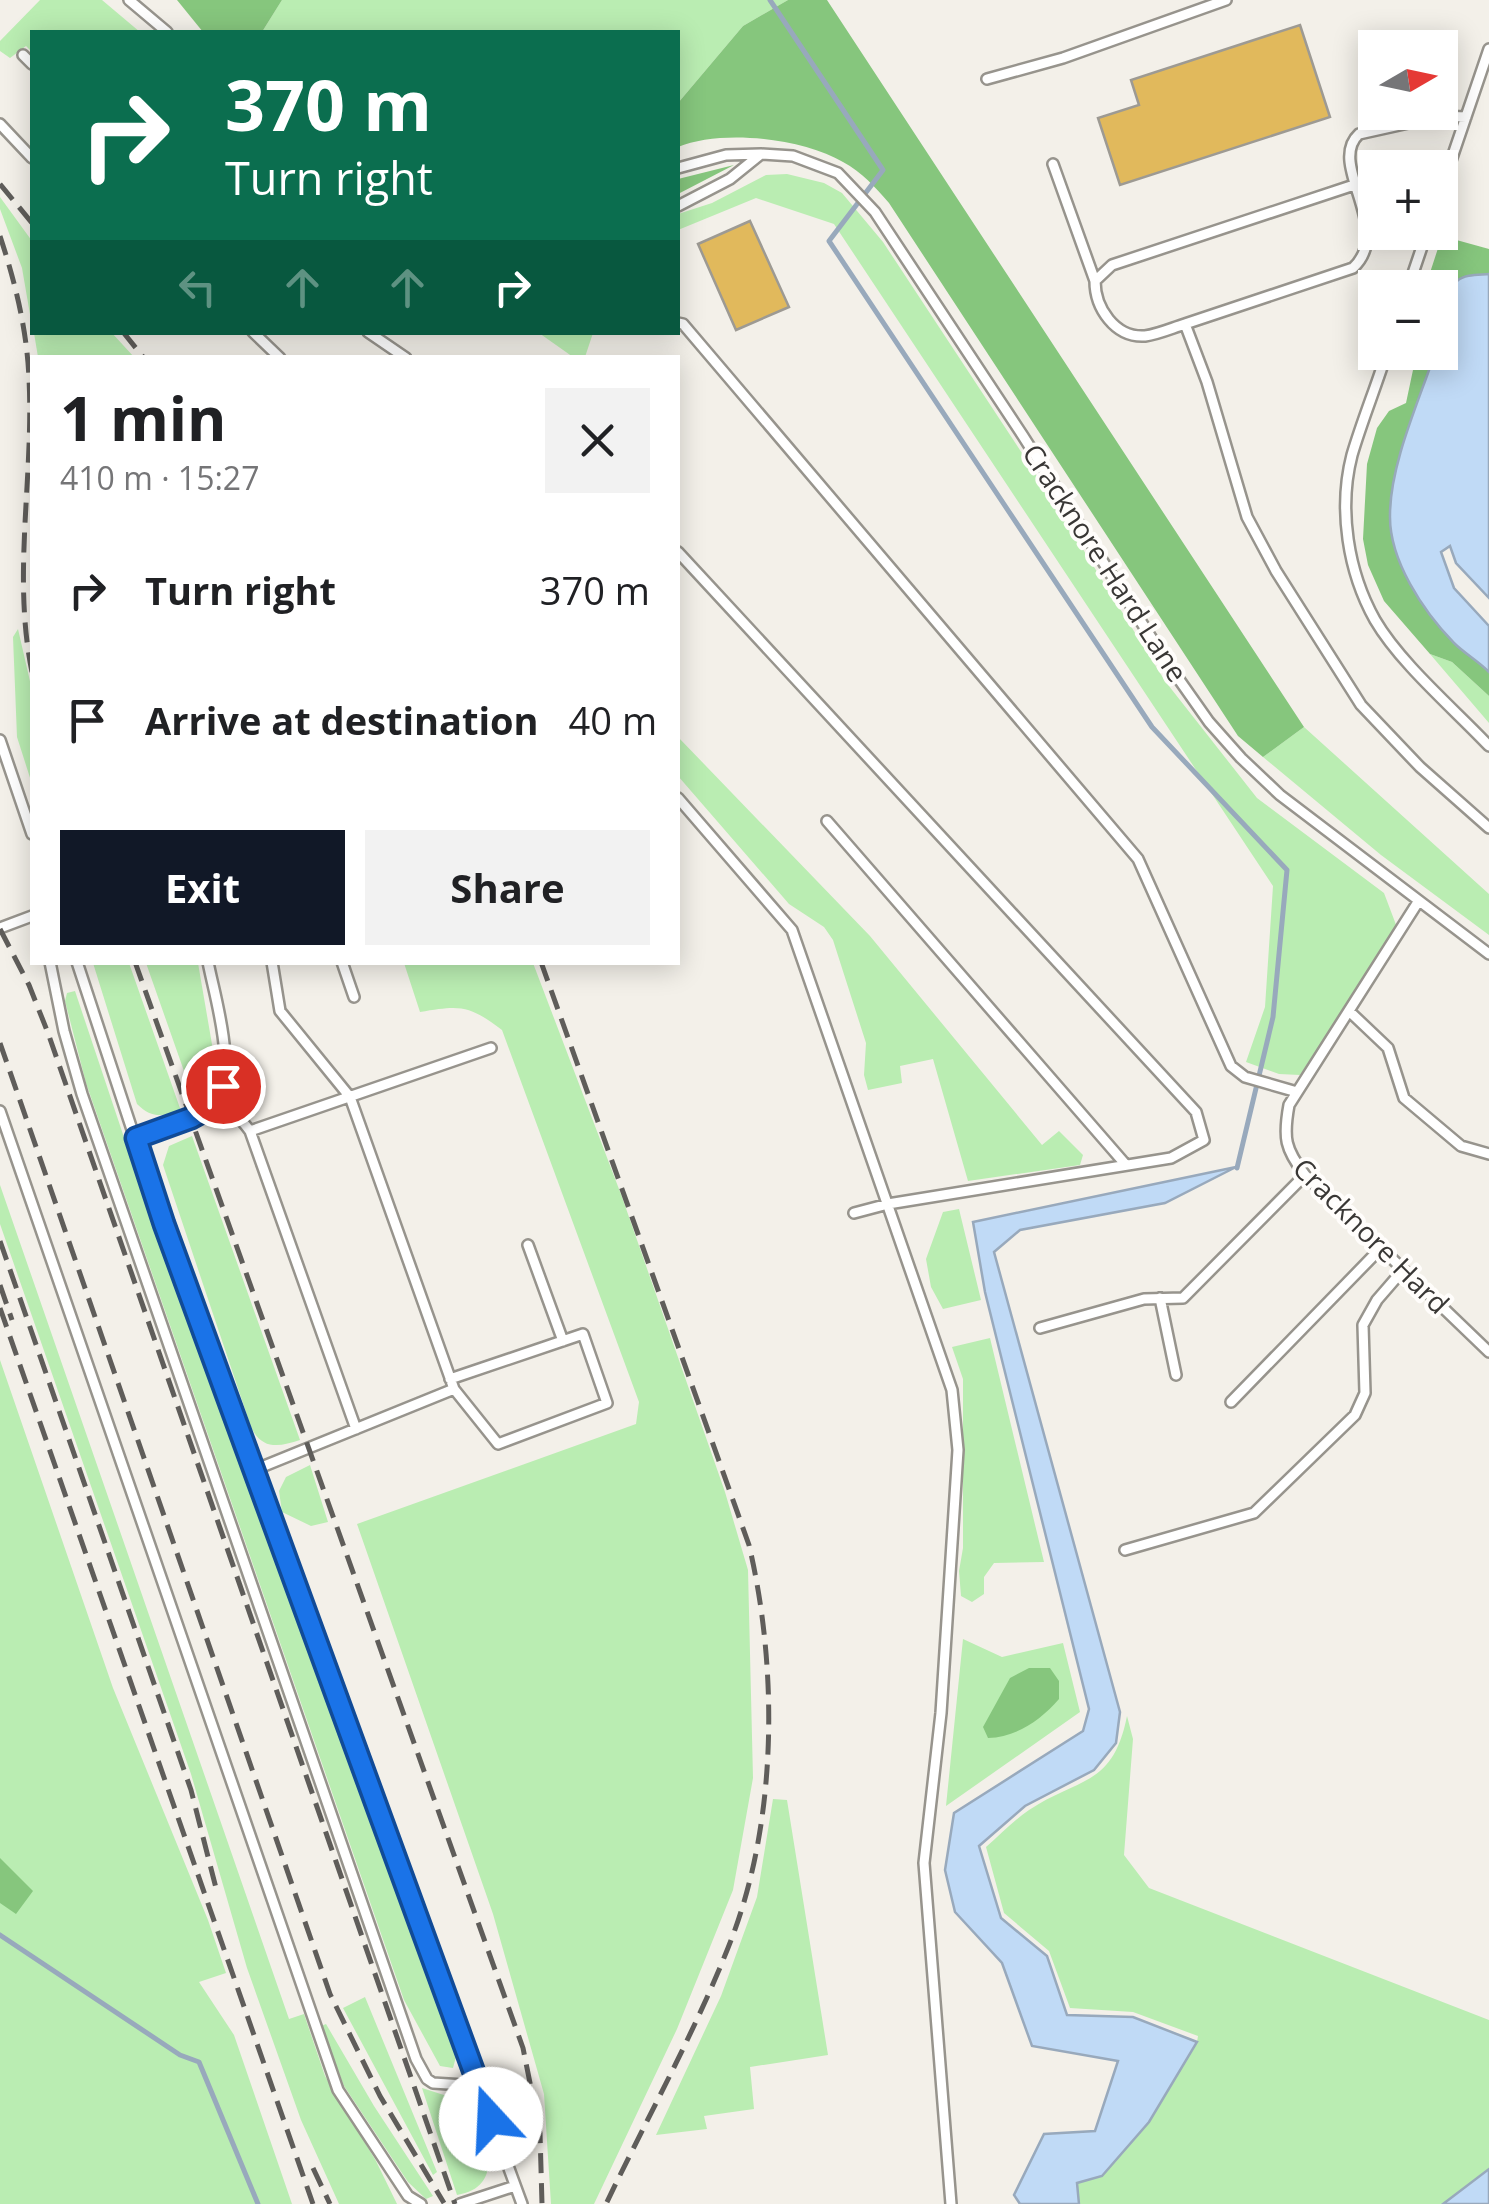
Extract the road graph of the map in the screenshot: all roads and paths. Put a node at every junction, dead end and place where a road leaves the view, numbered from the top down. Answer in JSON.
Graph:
{"nodes":[{"id":1,"x":130,"y":0,"type":"edge"},
{"id":2,"x":1226,"y":0,"type":"edge"},
{"id":3,"x":165,"y":30,"type":"edge"},
{"id":4,"x":1489,"y":49,"type":"edge"},
{"id":5,"x":23,"y":54,"type":"dead end"},
{"id":6,"x":30,"y":62,"type":"edge"},
{"id":7,"x":987,"y":79,"type":"dead end"},
{"id":8,"x":1466,"y":117,"type":"junction"},
{"id":9,"x":0,"y":124,"type":"edge"},
{"id":10,"x":1455,"y":150,"type":"edge"},
{"id":11,"x":761,"y":154,"type":"junction"},
{"id":12,"x":30,"y":156,"type":"edge"},
{"id":13,"x":1053,"y":164,"type":"dead end"},
{"id":14,"x":680,"y":167,"type":"edge"},
{"id":15,"x":1357,"y":184,"type":"junction"},
{"id":16,"x":680,"y":205,"type":"edge"},
{"id":17,"x":1095,"y":280,"type":"junction"},
{"id":18,"x":680,"y":323,"type":"edge"},
{"id":19,"x":1185,"y":324,"type":"junction"},
{"id":20,"x":257,"y":335,"type":"edge"},
{"id":21,"x":372,"y":335,"type":"edge"},
{"id":22,"x":277,"y":355,"type":"edge"},
{"id":23,"x":402,"y":355,"type":"edge"},
{"id":24,"x":1381,"y":370,"type":"edge"},
{"id":25,"x":680,"y":554,"type":"edge"},
{"id":26,"x":0,"y":740,"type":"edge"},
{"id":27,"x":1489,"y":746,"type":"edge"},
{"id":28,"x":4,"y":764,"type":"edge"},
{"id":29,"x":30,"y":799,"type":"edge"},
{"id":30,"x":680,"y":800,"type":"edge"},
{"id":31,"x":22,"y":802,"type":"junction"},
{"id":32,"x":826,"y":821,"type":"dead end"},
{"id":33,"x":30,"y":828,"type":"edge"},
{"id":34,"x":1489,"y":828,"type":"edge"},
{"id":35,"x":1418,"y":902,"type":"junction"},
{"id":36,"x":30,"y":917,"type":"edge"},
{"id":37,"x":0,"y":928,"type":"edge"},
{"id":38,"x":1489,"y":954,"type":"edge"},
{"id":39,"x":51,"y":965,"type":"edge"},
{"id":40,"x":78,"y":965,"type":"edge"},
{"id":41,"x":209,"y":965,"type":"edge"},
{"id":42,"x":272,"y":965,"type":"edge"},
{"id":43,"x":343,"y":965,"type":"edge"},
{"id":44,"x":354,"y":997,"type":"dead end"},
{"id":45,"x":1349,"y":1011,"type":"junction"},
{"id":46,"x":491,"y":1048,"type":"dead end"},
{"id":47,"x":1297,"y":1092,"type":"junction"},
{"id":48,"x":350,"y":1097,"type":"junction"},
{"id":49,"x":211,"y":1107,"type":"junction"},
{"id":50,"x":0,"y":1111,"type":"edge"},
{"id":51,"x":250,"y":1132,"type":"junction"},
{"id":52,"x":136,"y":1138,"type":"junction"},
{"id":53,"x":1489,"y":1154,"type":"edge"},
{"id":54,"x":1126,"y":1165,"type":"junction"},
{"id":55,"x":1306,"y":1175,"type":"junction"},
{"id":56,"x":888,"y":1204,"type":"junction"},
{"id":57,"x":854,"y":1213,"type":"dead end"},
{"id":58,"x":528,"y":1246,"type":"dead end"},
{"id":59,"x":1380,"y":1248,"type":"junction"},
{"id":60,"x":1403,"y":1270,"type":"junction"},
{"id":61,"x":1160,"y":1298,"type":"junction"},
{"id":62,"x":1040,"y":1328,"type":"dead end"},
{"id":63,"x":563,"y":1341,"type":"junction"},
{"id":64,"x":1489,"y":1352,"type":"edge"},
{"id":65,"x":1176,"y":1375,"type":"dead end"},
{"id":66,"x":452,"y":1384,"type":"junction"},
{"id":67,"x":1231,"y":1402,"type":"dead end"},
{"id":68,"x":356,"y":1429,"type":"junction"},
{"id":69,"x":254,"y":1470,"type":"junction"},
{"id":70,"x":1125,"y":1550,"type":"dead end"},
{"id":71,"x":479,"y":2086,"type":"junction"},
{"id":72,"x":515,"y":2186,"type":"junction"},
{"id":73,"x":421,"y":2204,"type":"edge"},
{"id":74,"x":460,"y":2204,"type":"edge"},
{"id":75,"x":522,"y":2204,"type":"edge"},
{"id":76,"x":951,"y":2204,"type":"edge"}],
"edges":[{"from":1,"to":3,"type":"lane"},
{"from":2,"to":7,"type":"lane"},
{"from":4,"to":8,"type":"lane"},
{"from":5,"to":6,"type":"lane"},
{"from":8,"to":10,"type":"lane"},
{"from":8,"to":15,"type":"lane"},
{"from":9,"to":12,"type":"lane"},
{"from":11,"to":14,"type":"lane","name":"Cracknore Hard Lane"},
{"from":11,"to":16,"type":"lane"},
{"from":11,"to":35,"type":"lane","name":"Cracknore Hard Lane"},
{"from":13,"to":17,"type":"lane"},
{"from":15,"to":17,"type":"lane"},
{"from":15,"to":19,"type":"lane"},
{"from":17,"to":19,"type":"lane"},
{"from":18,"to":47,"type":"lane"},
{"from":19,"to":34,"type":"lane"},
{"from":20,"to":22,"type":"lane"},
{"from":21,"to":23,"type":"lane"},
{"from":24,"to":27,"type":"lane"},
{"from":25,"to":54,"type":"lane"},
{"from":26,"to":28,"type":"lane"},
{"from":28,"to":31,"type":"lane"},
{"from":29,"to":31,"type":"lane"},
{"from":30,"to":56,"type":"lane"},
{"from":31,"to":33,"type":"lane"},
{"from":32,"to":54,"type":"lane"},
{"from":35,"to":38,"type":"lane","name":"Cracknore Hard Lane"},
{"from":35,"to":45,"type":"lane","name":"Cracknore Hard"},
{"from":36,"to":37,"type":"lane"},
{"from":39,"to":71,"type":"lane"},
{"from":40,"to":52,"type":"lane"},
{"from":41,"to":49,"type":"lane"},
{"from":42,"to":48,"type":"lane"},
{"from":43,"to":44,"type":"lane"},
{"from":45,"to":47,"type":"lane","name":"Cracknore Hard"},
{"from":45,"to":53,"type":"lane"},
{"from":46,"to":48,"type":"lane"},
{"from":47,"to":55,"type":"lane","name":"Cracknore Hard"},
{"from":48,"to":51,"type":"lane"},
{"from":48,"to":66,"type":"lane"},
{"from":49,"to":51,"type":"lane"},
{"from":49,"to":52,"type":"lane"},
{"from":50,"to":73,"type":"lane"},
{"from":51,"to":68,"type":"lane"},
{"from":52,"to":69,"type":"lane"},
{"from":54,"to":56,"type":"lane"},
{"from":55,"to":59,"type":"lane","name":"Cracknore Hard"},
{"from":55,"to":61,"type":"lane"},
{"from":56,"to":57,"type":"lane"},
{"from":56,"to":76,"type":"lane"},
{"from":58,"to":63,"type":"lane"},
{"from":59,"to":60,"type":"lane","name":"Cracknore Hard"},
{"from":59,"to":67,"type":"lane"},
{"from":60,"to":64,"type":"lane","name":"Cracknore Hard"},
{"from":60,"to":70,"type":"lane"},
{"from":61,"to":62,"type":"lane"},
{"from":61,"to":65,"type":"lane"},
{"from":63,"to":66,"type":"lane"},
{"from":63,"to":66,"type":"lane"},
{"from":66,"to":68,"type":"lane"},
{"from":68,"to":69,"type":"lane"},
{"from":69,"to":71,"type":"lane"},
{"from":71,"to":72,"type":"lane"},
{"from":72,"to":74,"type":"lane"},
{"from":72,"to":75,"type":"lane"}]}
